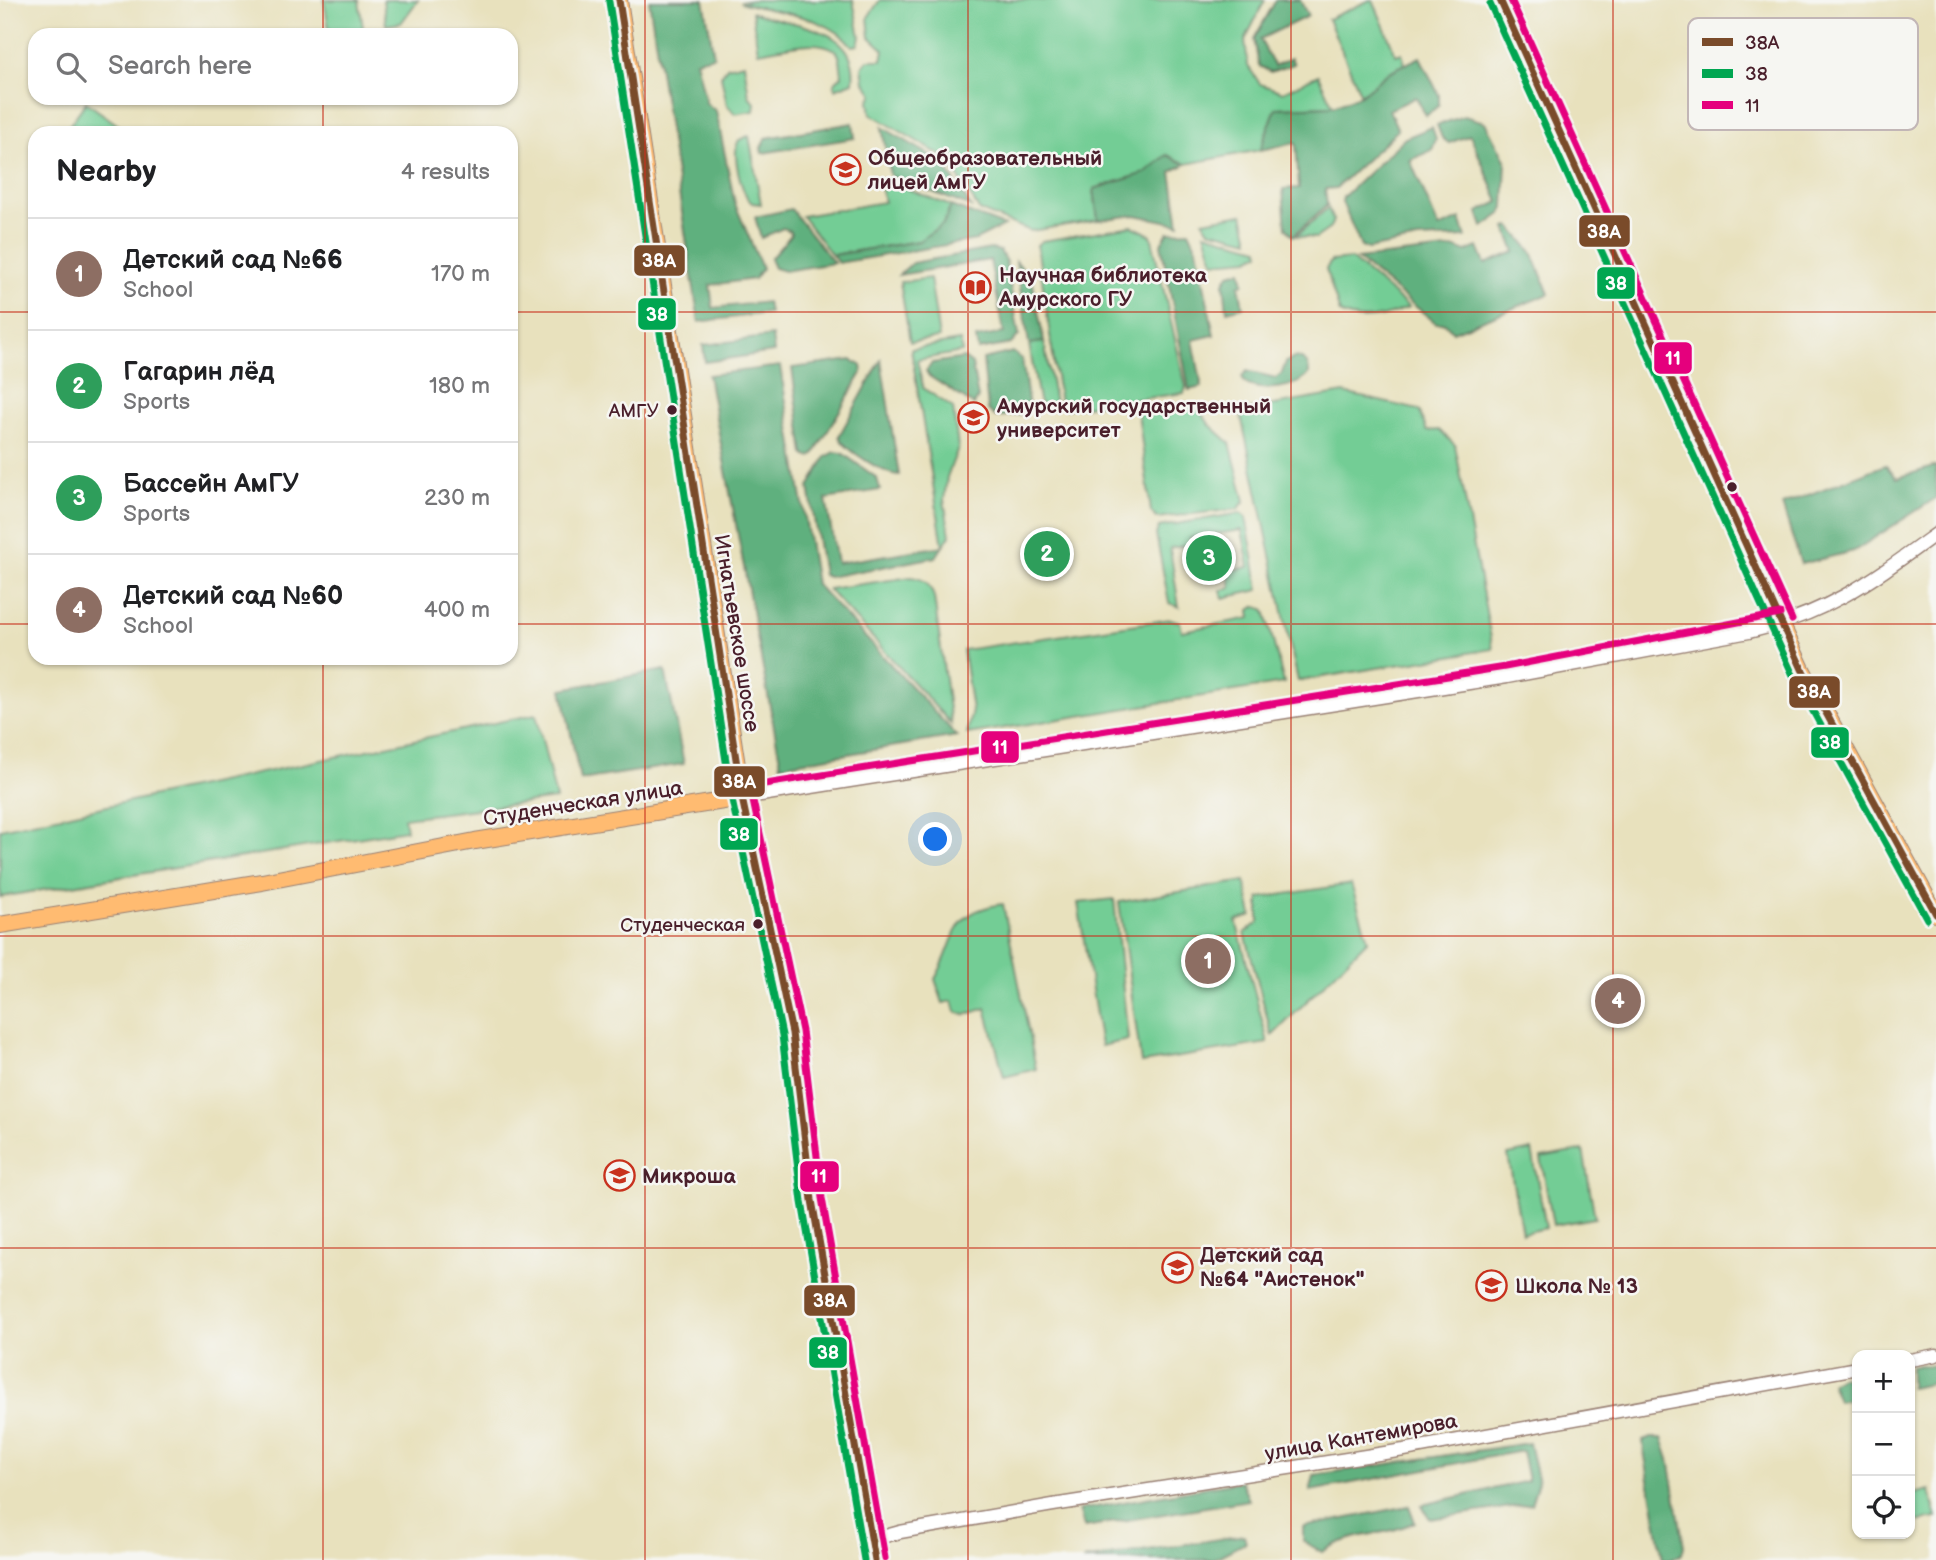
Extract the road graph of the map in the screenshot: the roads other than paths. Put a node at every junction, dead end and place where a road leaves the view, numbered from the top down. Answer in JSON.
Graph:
{"nodes":[{"id":1,"x":619,"y":0,"type":"edge"},
{"id":2,"x":1500,"y":0,"type":"edge"},
{"id":3,"x":1936,"y":534,"type":"edge"},
{"id":4,"x":1782,"y":624,"type":"junction"},
{"id":5,"x":741,"y":799,"type":"junction"},
{"id":6,"x":1936,"y":914,"type":"edge"},
{"id":7,"x":0,"y":925,"type":"edge"},
{"id":8,"x":1936,"y":1355,"type":"edge"},
{"id":9,"x":1915,"y":1359,"type":"edge"},
{"id":10,"x":1852,"y":1369,"type":"edge"},
{"id":11,"x":871,"y":1540,"type":"junction"},
{"id":12,"x":876,"y":1560,"type":"edge"}],
"edges":[{"from":1,"to":5,"type":"main road","name":"Игнатьевское шоссе"},
{"from":2,"to":4,"type":"main road"},
{"from":3,"to":4,"type":"street","name":"Студенческая улица"},
{"from":4,"to":5,"type":"street","name":"Студенческая улица"},
{"from":4,"to":6,"type":"main road"},
{"from":5,"to":7,"type":"main road","name":"Студенческая улица"},
{"from":5,"to":11,"type":"main road","name":"Игнатьевское шоссе"},
{"from":8,"to":9,"type":"street"},
{"from":10,"to":11,"type":"street","name":"улица Кантемирова"},
{"from":11,"to":12,"type":"main road","name":"Игнатьевское шоссе"}]}
